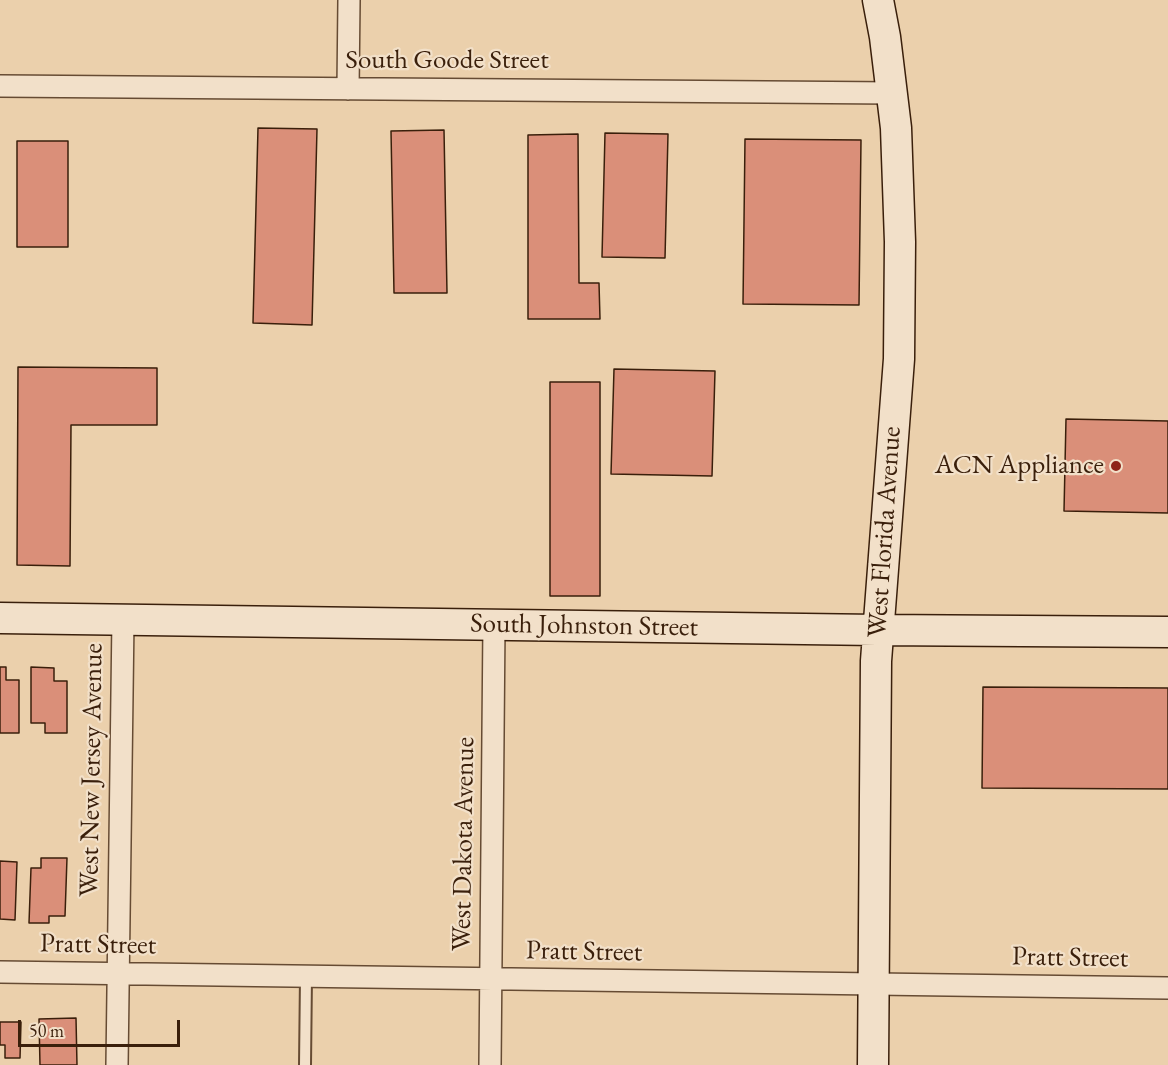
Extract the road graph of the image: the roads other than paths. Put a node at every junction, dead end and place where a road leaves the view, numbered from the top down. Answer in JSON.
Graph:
{"nodes":[{"id":1,"x":349,"y":0,"type":"edge"},
{"id":2,"x":878,"y":0,"type":"edge"},
{"id":3,"x":0,"y":86,"type":"edge"},
{"id":4,"x":348,"y":89,"type":"junction"},
{"id":5,"x":893,"y":93,"type":"junction"},
{"id":6,"x":0,"y":618,"type":"edge"},
{"id":7,"x":123,"y":620,"type":"junction"},
{"id":8,"x":494,"y":624,"type":"junction"},
{"id":9,"x":877,"y":630,"type":"junction"},
{"id":10,"x":1168,"y":632,"type":"edge"},
{"id":11,"x":0,"y":972,"type":"edge"},
{"id":12,"x":118,"y":974,"type":"junction"},
{"id":13,"x":306,"y":976,"type":"junction"},
{"id":14,"x":491,"y":979,"type":"junction"},
{"id":15,"x":873,"y":985,"type":"junction"},
{"id":16,"x":1168,"y":988,"type":"edge"},
{"id":17,"x":117,"y":1065,"type":"edge"},
{"id":18,"x":305,"y":1065,"type":"edge"},
{"id":19,"x":490,"y":1065,"type":"edge"},
{"id":20,"x":873,"y":1065,"type":"edge"}],
"edges":[{"from":1,"to":4,"type":"street"},
{"from":2,"to":5,"type":"street","name":"West Florida Avenue"},
{"from":3,"to":4,"type":"street","name":"South Goode Street"},
{"from":4,"to":5,"type":"street","name":"South Goode Street"},
{"from":5,"to":9,"type":"street","name":"West Florida Avenue"},
{"from":6,"to":7,"type":"street","name":"South Johnston Street"},
{"from":7,"to":8,"type":"street","name":"South Johnston Street"},
{"from":7,"to":12,"type":"street","name":"West New Jersey Avenue"},
{"from":8,"to":9,"type":"street","name":"South Johnston Street"},
{"from":8,"to":14,"type":"street","name":"West Dakota Avenue"},
{"from":9,"to":10,"type":"street","name":"South Johnston Street"},
{"from":9,"to":15,"type":"street","name":"West Florida Avenue"},
{"from":11,"to":12,"type":"street","name":"Pratt Street"},
{"from":12,"to":13,"type":"street","name":"Pratt Street"},
{"from":12,"to":17,"type":"street","name":"West New Jersey Avenue"},
{"from":13,"to":14,"type":"street","name":"Pratt Street"},
{"from":13,"to":18,"type":"lane"},
{"from":14,"to":15,"type":"street","name":"Pratt Street"},
{"from":14,"to":19,"type":"street","name":"West Dakota Avenue"},
{"from":15,"to":16,"type":"street","name":"Pratt Street"},
{"from":15,"to":20,"type":"street","name":"West Florida Avenue"}]}
